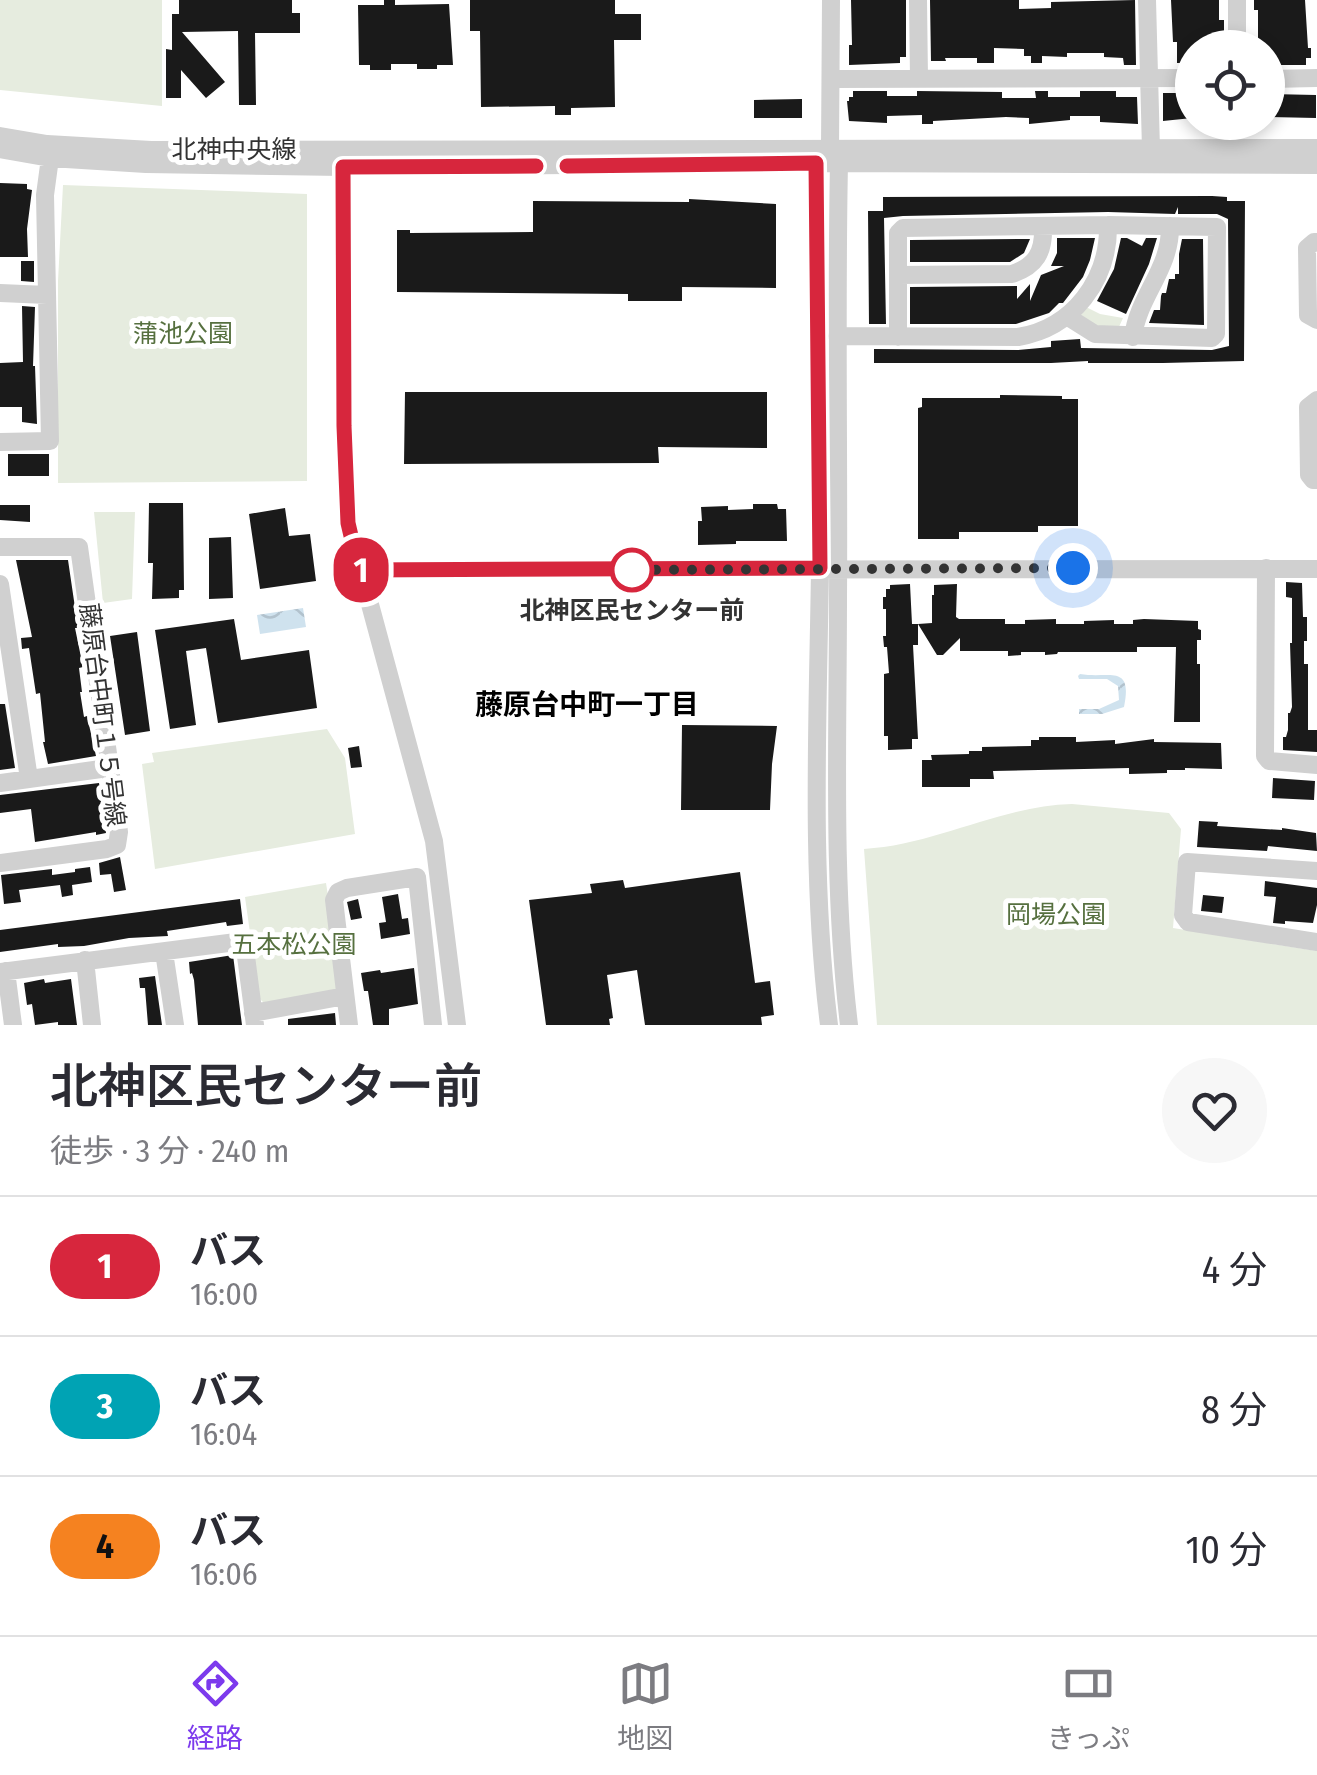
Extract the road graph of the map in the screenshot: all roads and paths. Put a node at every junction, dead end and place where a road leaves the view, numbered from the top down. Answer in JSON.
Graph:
{"nodes":[{"id":1,"x":832,"y":0,"type":"edge"},
{"id":2,"x":918,"y":0,"type":"edge"},
{"id":3,"x":1147,"y":0,"type":"edge"},
{"id":4,"x":1237,"y":0,"type":"edge"},
{"id":5,"x":1237,"y":30,"type":"edge"},
{"id":6,"x":1148,"y":77,"type":"junction"},
{"id":7,"x":919,"y":78,"type":"junction"},
{"id":8,"x":1175,"y":78,"type":"edge"},
{"id":9,"x":1285,"y":78,"type":"edge"},
{"id":10,"x":1317,"y":78,"type":"edge"},
{"id":11,"x":831,"y":80,"type":"junction"},
{"id":12,"x":0,"y":136,"type":"edge"},
{"id":13,"x":0,"y":148,"type":"edge"},
{"id":14,"x":1317,"y":148,"type":"edge"},
{"id":15,"x":1151,"y":149,"type":"junction"},
{"id":16,"x":834,"y":156,"type":"junction"},
{"id":17,"x":50,"y":158,"type":"junction"},
{"id":18,"x":343,"y":159,"type":"junction"},
{"id":19,"x":816,"y":163,"type":"junction"},
{"id":20,"x":1317,"y":165,"type":"edge"},
{"id":21,"x":1108,"y":226,"type":"junction"},
{"id":22,"x":1170,"y":226,"type":"junction"},
{"id":23,"x":1043,"y":227,"type":"junction"},
{"id":24,"x":1317,"y":242,"type":"edge"},
{"id":25,"x":898,"y":274,"type":"junction"},
{"id":26,"x":0,"y":293,"type":"edge"},
{"id":27,"x":47,"y":295,"type":"junction"},
{"id":28,"x":1068,"y":317,"type":"junction"},
{"id":29,"x":1317,"y":320,"type":"edge"},
{"id":30,"x":837,"y":336,"type":"junction"},
{"id":31,"x":898,"y":336,"type":"junction"},
{"id":32,"x":1133,"y":336,"type":"junction"},
{"id":33,"x":1317,"y":400,"type":"edge"},
{"id":34,"x":0,"y":442,"type":"edge"},
{"id":35,"x":1317,"y":480,"type":"edge"},
{"id":36,"x":0,"y":547,"type":"edge"},
{"id":37,"x":829,"y":568,"type":"junction"},
{"id":38,"x":1266,"y":568,"type":"junction"},
{"id":39,"x":1317,"y":569,"type":"edge"},
{"id":40,"x":359,"y":570,"type":"junction"},
{"id":41,"x":0,"y":584,"type":"edge"},
{"id":42,"x":1317,"y":765,"type":"edge"},
{"id":43,"x":108,"y":768,"type":"junction"},
{"id":44,"x":29,"y":779,"type":"junction"},
{"id":45,"x":0,"y":783,"type":"edge"},
{"id":46,"x":0,"y":864,"type":"edge"},
{"id":47,"x":1317,"y":872,"type":"edge"},
{"id":48,"x":1317,"y":942,"type":"edge"},
{"id":49,"x":164,"y":952,"type":"junction"},
{"id":50,"x":85,"y":960,"type":"junction"},
{"id":51,"x":3,"y":972,"type":"edge"},
{"id":52,"x":346,"y":996,"type":"junction"},
{"id":53,"x":254,"y":1019,"type":"edge"},
{"id":54,"x":13,"y":1025,"type":"edge"},
{"id":55,"x":92,"y":1025,"type":"edge"},
{"id":56,"x":175,"y":1025,"type":"edge"},
{"id":57,"x":349,"y":1025,"type":"edge"},
{"id":58,"x":434,"y":1025,"type":"edge"},
{"id":59,"x":456,"y":1025,"type":"edge"},
{"id":60,"x":829,"y":1025,"type":"edge"},
{"id":61,"x":849,"y":1025,"type":"edge"}],
"edges":[{"from":1,"to":11,"type":"street"},
{"from":2,"to":7,"type":"street"},
{"from":3,"to":6,"type":"street"},
{"from":4,"to":5,"type":"street"},
{"from":6,"to":7,"type":"street"},
{"from":6,"to":8,"type":"street"},
{"from":6,"to":15,"type":"street"},
{"from":7,"to":11,"type":"street"},
{"from":9,"to":10,"type":"street"},
{"from":11,"to":16,"type":"street"},
{"from":12,"to":18,"type":"street","name":"北神中央線"},
{"from":13,"to":17,"type":"street","name":"北神中央線"},
{"from":14,"to":15,"type":"street"},
{"from":15,"to":16,"type":"street"},
{"from":16,"to":18,"type":"street","name":"北神中央線"},
{"from":16,"to":19,"type":"street"},
{"from":16,"to":20,"type":"street"},
{"from":16,"to":30,"type":"street"},
{"from":17,"to":18,"type":"street","name":"北神中央線"},
{"from":17,"to":27,"type":"street"},
{"from":18,"to":19,"type":"street"},
{"from":18,"to":40,"type":"street"},
{"from":19,"to":37,"type":"street"},
{"from":21,"to":22,"type":"street"},
{"from":21,"to":23,"type":"street"},
{"from":21,"to":28,"type":"street"},
{"from":22,"to":32,"type":"street"},
{"from":22,"to":32,"type":"street"},
{"from":23,"to":25,"type":"street"},
{"from":23,"to":25,"type":"street"},
{"from":24,"to":29,"type":"street"},
{"from":25,"to":31,"type":"street"},
{"from":26,"to":27,"type":"street"},
{"from":27,"to":34,"type":"street"},
{"from":28,"to":31,"type":"street"},
{"from":28,"to":32,"type":"street"},
{"from":30,"to":31,"type":"street"},
{"from":30,"to":37,"type":"street"},
{"from":33,"to":35,"type":"street"},
{"from":36,"to":43,"type":"street","name":"藤原台中町１５号線"},
{"from":37,"to":38,"type":"street"},
{"from":37,"to":40,"type":"street"},
{"from":37,"to":60,"type":"street"},
{"from":37,"to":61,"type":"street"},
{"from":38,"to":39,"type":"street"},
{"from":38,"to":42,"type":"street"},
{"from":40,"to":59,"type":"street"},
{"from":41,"to":44,"type":"street"},
{"from":43,"to":44,"type":"street"},
{"from":43,"to":46,"type":"street","name":"藤原台中町１５号線"},
{"from":44,"to":45,"type":"street"},
{"from":47,"to":48,"type":"street"},
{"from":49,"to":50,"type":"street"},
{"from":49,"to":53,"type":"street"},
{"from":49,"to":56,"type":"street"},
{"from":50,"to":51,"type":"street"},
{"from":50,"to":55,"type":"street"},
{"from":51,"to":54,"type":"street"},
{"from":52,"to":53,"type":"street"},
{"from":52,"to":57,"type":"street"},
{"from":52,"to":58,"type":"street"}]}
